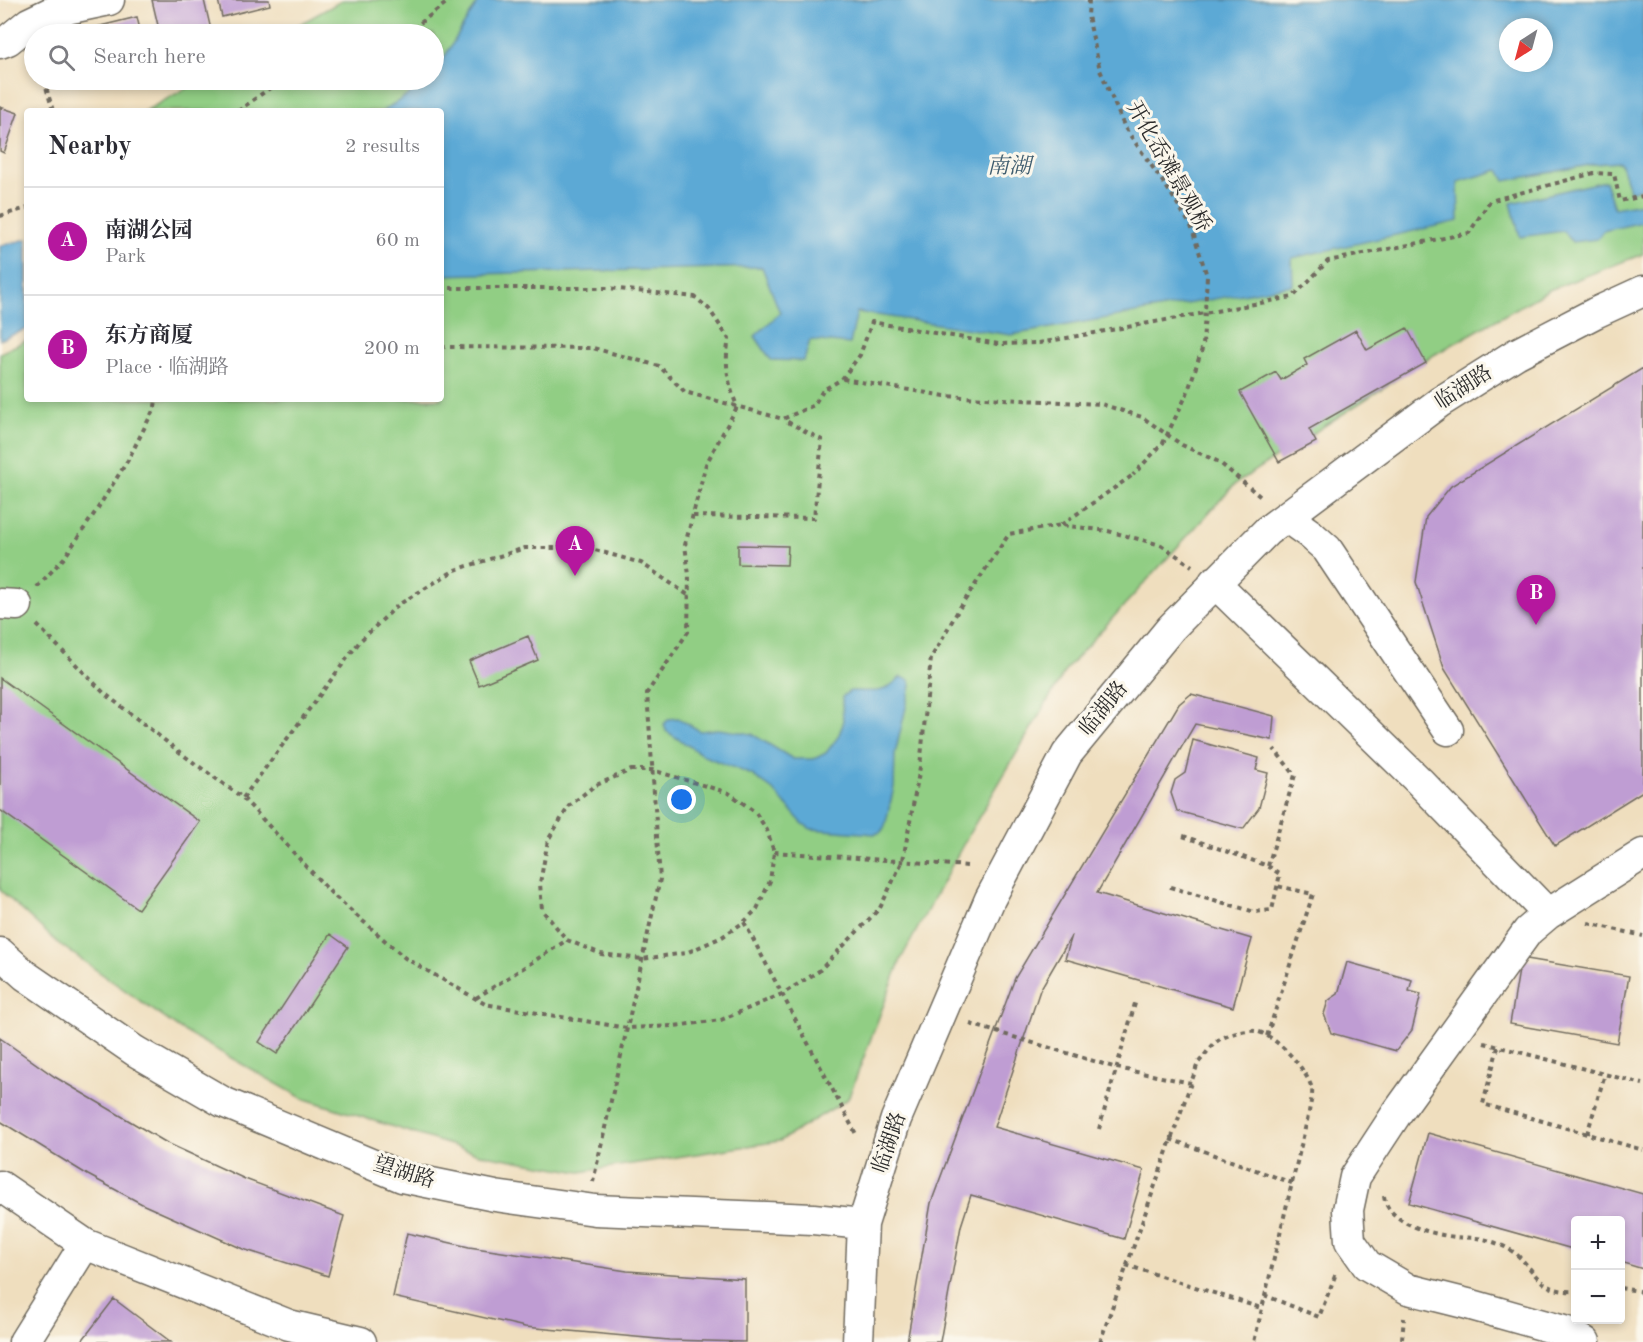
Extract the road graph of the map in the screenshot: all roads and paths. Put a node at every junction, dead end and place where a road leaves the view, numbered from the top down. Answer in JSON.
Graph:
{"nodes":[{"id":1,"x":109,"y":0,"type":"edge"},
{"id":2,"x":450,"y":0,"type":"edge"},
{"id":3,"x":1089,"y":0,"type":"edge"},
{"id":4,"x":26,"y":12,"type":"edge"},
{"id":5,"x":419,"y":24,"type":"edge"},
{"id":6,"x":0,"y":43,"type":"edge"},
{"id":7,"x":48,"y":90,"type":"edge"},
{"id":8,"x":267,"y":90,"type":"edge"},
{"id":9,"x":52,"y":108,"type":"edge"},
{"id":10,"x":242,"y":108,"type":"edge"},
{"id":11,"x":1643,"y":196,"type":"edge"},
{"id":12,"x":24,"y":209,"type":"edge"},
{"id":13,"x":0,"y":216,"type":"edge"},
{"id":14,"x":444,"y":288,"type":"edge"},
{"id":15,"x":1643,"y":291,"type":"edge"},
{"id":16,"x":444,"y":347,"type":"edge"},
{"id":17,"x":842,"y":379,"type":"junction"},
{"id":18,"x":156,"y":402,"type":"edge"},
{"id":19,"x":738,"y":407,"type":"junction"},
{"id":20,"x":783,"y":419,"type":"junction"},
{"id":21,"x":693,"y":516,"type":"junction"},
{"id":22,"x":1286,"y":517,"type":"junction"},
{"id":23,"x":1061,"y":525,"type":"junction"},
{"id":24,"x":1214,"y":582,"type":"junction"},
{"id":25,"x":689,"y":595,"type":"junction"},
{"id":26,"x":8,"y":605,"type":"edge"},
{"id":27,"x":1448,"y":730,"type":"dead end"},
{"id":28,"x":1274,"y":749,"type":"dead end"},
{"id":29,"x":652,"y":770,"type":"junction"},
{"id":30,"x":243,"y":798,"type":"junction"},
{"id":31,"x":1183,"y":836,"type":"dead end"},
{"id":32,"x":774,"y":852,"type":"junction"},
{"id":33,"x":1643,"y":854,"type":"edge"},
{"id":34,"x":903,"y":860,"type":"junction"},
{"id":35,"x":968,"y":866,"type":"dead end"},
{"id":36,"x":1268,"y":866,"type":"junction"},
{"id":37,"x":1277,"y":886,"type":"junction"},
{"id":38,"x":1170,"y":887,"type":"dead end"},
{"id":39,"x":1548,"y":914,"type":"junction"},
{"id":40,"x":744,"y":922,"type":"junction"},
{"id":41,"x":1643,"y":936,"type":"edge"},
{"id":42,"x":567,"y":940,"type":"junction"},
{"id":43,"x":0,"y":953,"type":"edge"},
{"id":44,"x":642,"y":958,"type":"junction"},
{"id":45,"x":782,"y":994,"type":"junction"},
{"id":46,"x":475,"y":999,"type":"junction"},
{"id":47,"x":1136,"y":1000,"type":"dead end"},
{"id":48,"x":970,"y":1024,"type":"dead end"},
{"id":49,"x":627,"y":1028,"type":"junction"},
{"id":50,"x":1452,"y":1035,"type":"junction"},
{"id":51,"x":1267,"y":1036,"type":"junction"},
{"id":52,"x":1498,"y":1047,"type":"junction"},
{"id":53,"x":1117,"y":1068,"type":"junction"},
{"id":54,"x":1605,"y":1074,"type":"junction"},
{"id":55,"x":1191,"y":1083,"type":"junction"},
{"id":56,"x":1643,"y":1084,"type":"edge"},
{"id":57,"x":1099,"y":1129,"type":"dead end"},
{"id":58,"x":1587,"y":1134,"type":"junction"},
{"id":59,"x":857,"y":1136,"type":"dead end"},
{"id":60,"x":1170,"y":1139,"type":"junction"},
{"id":61,"x":1643,"y":1150,"type":"edge"},
{"id":62,"x":1292,"y":1183,"type":"junction"},
{"id":63,"x":0,"y":1186,"type":"edge"},
{"id":64,"x":1385,"y":1187,"type":"dead end"},
{"id":65,"x":595,"y":1210,"type":"junction"},
{"id":66,"x":863,"y":1224,"type":"junction"},
{"id":67,"x":85,"y":1244,"type":"junction"},
{"id":68,"x":1126,"y":1265,"type":"junction"},
{"id":69,"x":1345,"y":1282,"type":"dead end"},
{"id":70,"x":1625,"y":1289,"type":"edge"},
{"id":71,"x":1571,"y":1291,"type":"edge"},
{"id":72,"x":1264,"y":1295,"type":"junction"},
{"id":73,"x":1643,"y":1295,"type":"edge"},
{"id":74,"x":1262,"y":1308,"type":"junction"},
{"id":75,"x":1395,"y":1313,"type":"dead end"},
{"id":76,"x":1402,"y":1339,"type":"dead end"},
{"id":77,"x":24,"y":1342,"type":"edge"},
{"id":78,"x":361,"y":1342,"type":"edge"},
{"id":79,"x":858,"y":1342,"type":"edge"},
{"id":80,"x":1100,"y":1342,"type":"edge"},
{"id":81,"x":1254,"y":1342,"type":"edge"},
{"id":82,"x":1585,"y":1342,"type":"edge"}],
"edges":[{"from":1,"to":4,"type":"street"},
{"from":2,"to":5,"type":"path"},
{"from":3,"to":23,"type":"path","name":"开化岙滩景观桥","bridge":true},
{"from":4,"to":6,"type":"street"},
{"from":7,"to":9,"type":"path"},
{"from":8,"to":10,"type":"path"},
{"from":11,"to":17,"type":"path"},
{"from":12,"to":13,"type":"path"},
{"from":14,"to":19,"type":"path"},
{"from":15,"to":22,"type":"street","name":"临湖路"},
{"from":16,"to":19,"type":"path"},
{"from":17,"to":20,"type":"path"},
{"from":17,"to":22,"type":"path"},
{"from":18,"to":26,"type":"path"},
{"from":19,"to":20,"type":"path"},
{"from":19,"to":21,"type":"path"},
{"from":20,"to":21,"type":"path"},
{"from":21,"to":25,"type":"path"},
{"from":22,"to":24,"type":"street","name":"临湖路"},
{"from":22,"to":27,"type":"street"},
{"from":23,"to":24,"type":"path"},
{"from":23,"to":34,"type":"path"},
{"from":24,"to":39,"type":"street"},
{"from":24,"to":66,"type":"street","name":"临湖路"},
{"from":25,"to":29,"type":"path"},
{"from":25,"to":30,"type":"path"},
{"from":26,"to":30,"type":"path"},
{"from":28,"to":36,"type":"path"},
{"from":29,"to":32,"type":"path"},
{"from":29,"to":42,"type":"path"},
{"from":29,"to":44,"type":"path"},
{"from":30,"to":46,"type":"path"},
{"from":31,"to":36,"type":"path"},
{"from":32,"to":34,"type":"path"},
{"from":32,"to":40,"type":"path"},
{"from":33,"to":39,"type":"street"},
{"from":34,"to":35,"type":"path"},
{"from":34,"to":45,"type":"path"},
{"from":36,"to":37,"type":"path"},
{"from":37,"to":38,"type":"path"},
{"from":37,"to":51,"type":"path"},
{"from":39,"to":41,"type":"path"},
{"from":39,"to":50,"type":"street"},
{"from":40,"to":44,"type":"path"},
{"from":40,"to":45,"type":"path"},
{"from":42,"to":44,"type":"path"},
{"from":42,"to":46,"type":"path"},
{"from":43,"to":65,"type":"street","name":"望湖路"},
{"from":44,"to":49,"type":"path"},
{"from":45,"to":49,"type":"path"},
{"from":45,"to":59,"type":"path"},
{"from":46,"to":49,"type":"path"},
{"from":47,"to":53,"type":"path"},
{"from":48,"to":53,"type":"path"},
{"from":49,"to":65,"type":"path"},
{"from":50,"to":52,"type":"path"},
{"from":50,"to":82,"type":"street"},
{"from":51,"to":55,"type":"path"},
{"from":51,"to":62,"type":"path"},
{"from":52,"to":54,"type":"path"},
{"from":52,"to":58,"type":"path"},
{"from":53,"to":55,"type":"path"},
{"from":53,"to":57,"type":"path"},
{"from":54,"to":56,"type":"path"},
{"from":54,"to":58,"type":"path"},
{"from":55,"to":60,"type":"path"},
{"from":58,"to":61,"type":"path"},
{"from":60,"to":62,"type":"path"},
{"from":60,"to":68,"type":"path"},
{"from":62,"to":72,"type":"path"},
{"from":63,"to":67,"type":"street"},
{"from":64,"to":71,"type":"path"},
{"from":65,"to":66,"type":"street","name":"望湖路"},
{"from":66,"to":79,"type":"street","name":"临湖路"},
{"from":67,"to":77,"type":"street"},
{"from":67,"to":78,"type":"street"},
{"from":68,"to":74,"type":"path"},
{"from":68,"to":80,"type":"path"},
{"from":69,"to":72,"type":"path"},
{"from":70,"to":73,"type":"path"},
{"from":72,"to":74,"type":"path"},
{"from":74,"to":81,"type":"path"},
{"from":75,"to":76,"type":"path"}]}
